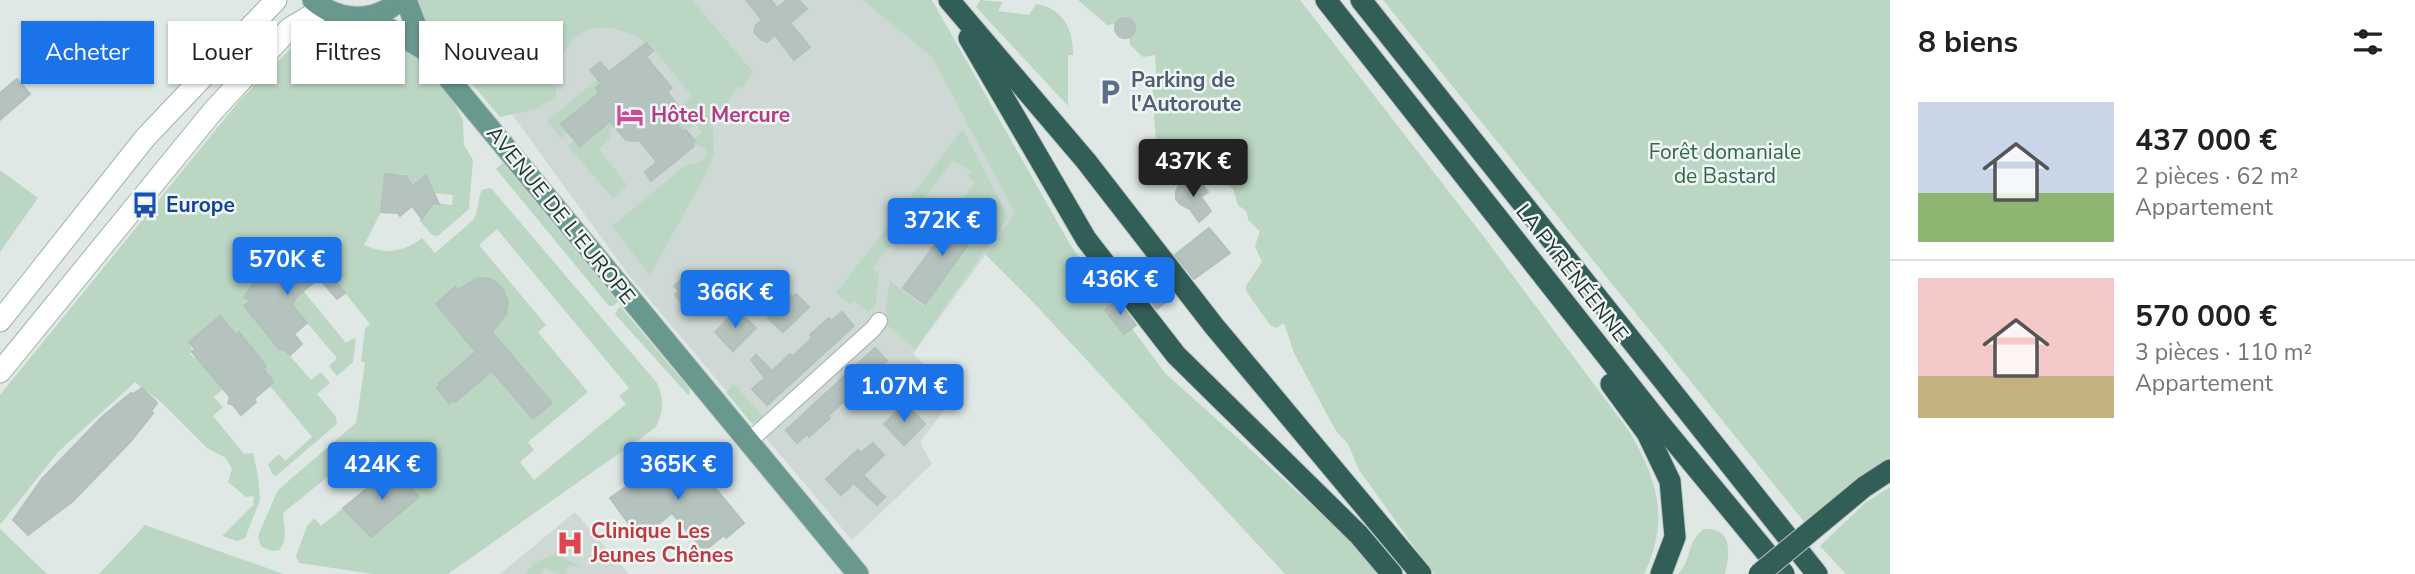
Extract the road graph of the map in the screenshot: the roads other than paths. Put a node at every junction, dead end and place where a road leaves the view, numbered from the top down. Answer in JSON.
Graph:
{"nodes":[{"id":1,"x":276,"y":0,"type":"edge"},
{"id":2,"x":400,"y":0,"type":"edge"},
{"id":3,"x":406,"y":0,"type":"edge"},
{"id":4,"x":948,"y":0,"type":"edge"},
{"id":5,"x":1326,"y":0,"type":"edge"},
{"id":6,"x":1361,"y":0,"type":"edge"},
{"id":7,"x":318,"y":4,"type":"edge"},
{"id":8,"x":369,"y":17,"type":"junction"},
{"id":9,"x":419,"y":34,"type":"edge"},
{"id":10,"x":419,"y":46,"type":"edge"},
{"id":11,"x":453,"y":84,"type":"edge"},
{"id":12,"x":1502,"y":224,"type":"junction"},
{"id":13,"x":0,"y":321,"type":"edge"},
{"id":14,"x":878,"y":321,"type":"dead end"},
{"id":15,"x":0,"y":372,"type":"edge"},
{"id":16,"x":748,"y":442,"type":"junction"},
{"id":17,"x":1890,"y":470,"type":"edge"},
{"id":18,"x":1384,"y":548,"type":"junction"},
{"id":19,"x":1801,"y":553,"type":"junction"},
{"id":20,"x":1399,"y":571,"type":"edge"},
{"id":21,"x":858,"y":574,"type":"edge"},
{"id":22,"x":1420,"y":574,"type":"edge"},
{"id":23,"x":1661,"y":574,"type":"edge"},
{"id":24,"x":1759,"y":574,"type":"edge"},
{"id":25,"x":1784,"y":574,"type":"edge"},
{"id":26,"x":1817,"y":574,"type":"edge"},
{"id":27,"x":1832,"y":574,"type":"edge"}],
"edges":[{"from":1,"to":13,"type":"main road"},
{"from":2,"to":8,"type":"main road"},
{"from":3,"to":9,"type":"main road","name":"AVENUE DE L'EUROPE"},
{"from":4,"to":18,"type":"highway"},
{"from":4,"to":18,"type":"highway"},
{"from":5,"to":12,"type":"highway","name":"LA PYRÉNÉENNE"},
{"from":6,"to":19,"type":"highway","name":"LA PYRÉNÉENNE"},
{"from":7,"to":8,"type":"main road"},
{"from":7,"to":15,"type":"main road"},
{"from":8,"to":10,"type":"main road","name":"AVENUE DE L'EUROPE"},
{"from":11,"to":16,"type":"main road","name":"AVENUE DE L'EUROPE"},
{"from":12,"to":23,"type":"highway"},
{"from":12,"to":25,"type":"highway","name":"LA PYRÉNÉENNE"},
{"from":14,"to":16,"type":"street"},
{"from":16,"to":21,"type":"main road","name":"AVENUE DE L'EUROPE"},
{"from":17,"to":24,"type":"highway","bridge":true},
{"from":18,"to":20,"type":"highway"},
{"from":18,"to":22,"type":"highway"},
{"from":19,"to":26,"type":"highway","name":"LA PYRÉNÉENNE"},
{"from":19,"to":27,"type":"highway"}]}
